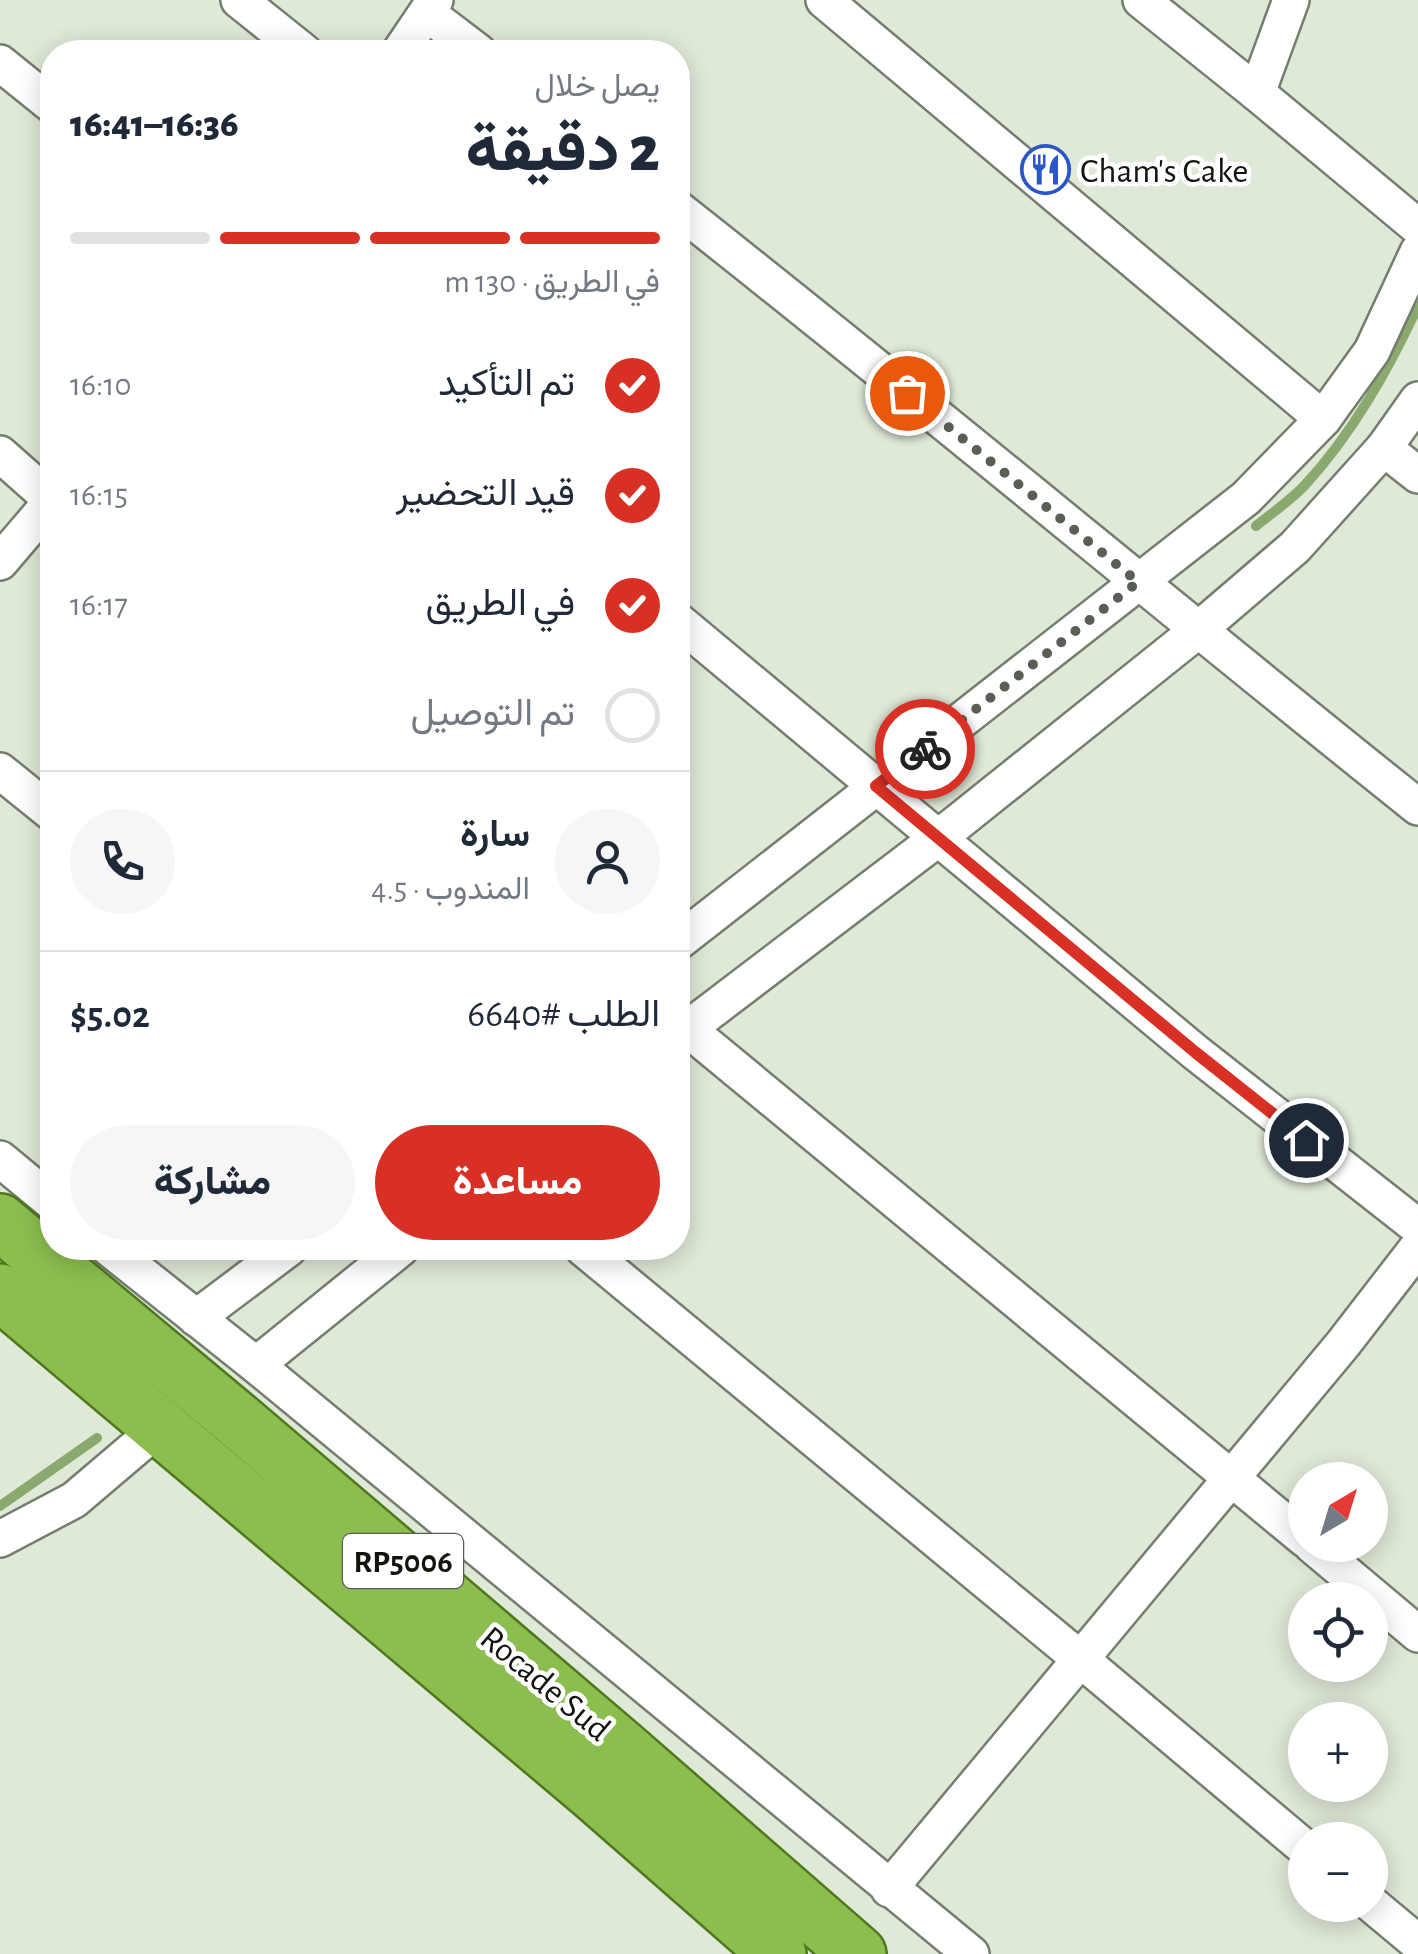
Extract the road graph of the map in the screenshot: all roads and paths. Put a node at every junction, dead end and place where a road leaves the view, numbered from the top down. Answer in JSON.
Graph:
{"nodes":[{"id":1,"x":239,"y":0,"type":"edge"},
{"id":2,"x":824,"y":0,"type":"edge"},
{"id":3,"x":1141,"y":0,"type":"edge"},
{"id":4,"x":1291,"y":0,"type":"edge"},
{"id":5,"x":431,"y":6,"type":"edge"},
{"id":6,"x":289,"y":40,"type":"edge"},
{"id":7,"x":408,"y":40,"type":"edge"},
{"id":8,"x":466,"y":40,"type":"edge"},
{"id":9,"x":0,"y":63,"type":"edge"},
{"id":10,"x":1257,"y":93,"type":"junction"},
{"id":11,"x":40,"y":95,"type":"edge"},
{"id":12,"x":690,"y":218,"type":"edge"},
{"id":13,"x":1418,"y":227,"type":"edge"},
{"id":14,"x":1418,"y":252,"type":"edge"},
{"id":15,"x":1418,"y":400,"type":"edge"},
{"id":16,"x":1323,"y":419,"type":"junction"},
{"id":17,"x":1384,"y":448,"type":"junction"},
{"id":18,"x":0,"y":454,"type":"edge"},
{"id":19,"x":1418,"y":475,"type":"edge"},
{"id":20,"x":40,"y":489,"type":"edge"},
{"id":21,"x":40,"y":514,"type":"edge"},
{"id":22,"x":0,"y":562,"type":"edge"},
{"id":23,"x":1138,"y":582,"type":"junction"},
{"id":24,"x":690,"y":630,"type":"edge"},
{"id":25,"x":1197,"y":631,"type":"junction"},
{"id":26,"x":0,"y":770,"type":"edge"},
{"id":27,"x":876,"y":786,"type":"junction"},
{"id":28,"x":40,"y":803,"type":"edge"},
{"id":29,"x":1418,"y":807,"type":"edge"},
{"id":30,"x":936,"y":838,"type":"junction"},
{"id":31,"x":690,"y":933,"type":"edge"},
{"id":32,"x":690,"y":1021,"type":"edge"},
{"id":33,"x":690,"y":1035,"type":"edge"},
{"id":34,"x":0,"y":1159,"type":"edge"},
{"id":35,"x":40,"y":1192,"type":"edge"},
{"id":36,"x":0,"y":1222,"type":"edge"},
{"id":37,"x":1418,"y":1227,"type":"edge"},
{"id":38,"x":1418,"y":1247,"type":"edge"},
{"id":39,"x":40,"y":1256,"type":"edge"},
{"id":40,"x":45,"y":1260,"type":"edge"},
{"id":41,"x":124,"y":1260,"type":"edge"},
{"id":42,"x":272,"y":1260,"type":"edge"},
{"id":43,"x":386,"y":1260,"type":"edge"},
{"id":44,"x":598,"y":1260,"type":"edge"},
{"id":45,"x":0,"y":1292,"type":"edge"},
{"id":46,"x":196,"y":1318,"type":"junction"},
{"id":47,"x":256,"y":1366,"type":"junction"},
{"id":48,"x":160,"y":1426,"type":"junction"},
{"id":49,"x":1230,"y":1476,"type":"junction"},
{"id":50,"x":1288,"y":1525,"type":"edge"},
{"id":51,"x":0,"y":1540,"type":"edge"},
{"id":52,"x":1332,"y":1562,"type":"edge"},
{"id":53,"x":1418,"y":1634,"type":"edge"},
{"id":54,"x":1080,"y":1658,"type":"junction"},
{"id":55,"x":1288,"y":1834,"type":"edge"},
{"id":56,"x":888,"y":1888,"type":"junction"},
{"id":57,"x":1388,"y":1917,"type":"edge"},
{"id":58,"x":1418,"y":1943,"type":"edge"},
{"id":59,"x":778,"y":1954,"type":"edge"},
{"id":60,"x":858,"y":1954,"type":"edge"},
{"id":61,"x":970,"y":1954,"type":"edge"}],
"edges":[{"from":1,"to":6,"type":"street"},
{"from":2,"to":16,"type":"street"},
{"from":3,"to":10,"type":"street"},
{"from":4,"to":10,"type":"street"},
{"from":5,"to":7,"type":"street"},
{"from":5,"to":8,"type":"street"},
{"from":9,"to":11,"type":"street"},
{"from":10,"to":13,"type":"street"},
{"from":12,"to":23,"type":"street"},
{"from":14,"to":16,"type":"street"},
{"from":15,"to":17,"type":"street"},
{"from":16,"to":23,"type":"street"},
{"from":17,"to":19,"type":"street"},
{"from":17,"to":25,"type":"street"},
{"from":18,"to":20,"type":"street"},
{"from":21,"to":22,"type":"street"},
{"from":23,"to":25,"type":"street"},
{"from":23,"to":27,"type":"street"},
{"from":24,"to":27,"type":"street"},
{"from":25,"to":29,"type":"street"},
{"from":25,"to":30,"type":"street"},
{"from":26,"to":28,"type":"street"},
{"from":27,"to":30,"type":"street"},
{"from":27,"to":31,"type":"street"},
{"from":30,"to":32,"type":"street"},
{"from":30,"to":37,"type":"street"},
{"from":33,"to":49,"type":"street"},
{"from":34,"to":35,"type":"street"},
{"from":36,"to":39,"type":"highway","name":"Rocade Sud","number":"RP5006"},
{"from":38,"to":49,"type":"street"},
{"from":40,"to":60,"type":"highway","name":"Rocade Sud","number":"RP5006"},
{"from":41,"to":46,"type":"street"},
{"from":42,"to":46,"type":"street"},
{"from":43,"to":47,"type":"street"},
{"from":44,"to":54,"type":"street"},
{"from":45,"to":48,"type":"highway","name":"Rocade Sud","number":"RP5006"},
{"from":46,"to":47,"type":"street"},
{"from":47,"to":56,"type":"street"},
{"from":48,"to":51,"type":"street"},
{"from":48,"to":59,"type":"highway","name":"Rocade Sud","number":"RP5006"},
{"from":49,"to":50,"type":"street"},
{"from":49,"to":54,"type":"street"},
{"from":52,"to":53,"type":"street"},
{"from":54,"to":55,"type":"street"},
{"from":54,"to":56,"type":"street"},
{"from":56,"to":61,"type":"street"},
{"from":57,"to":58,"type":"street"}]}
